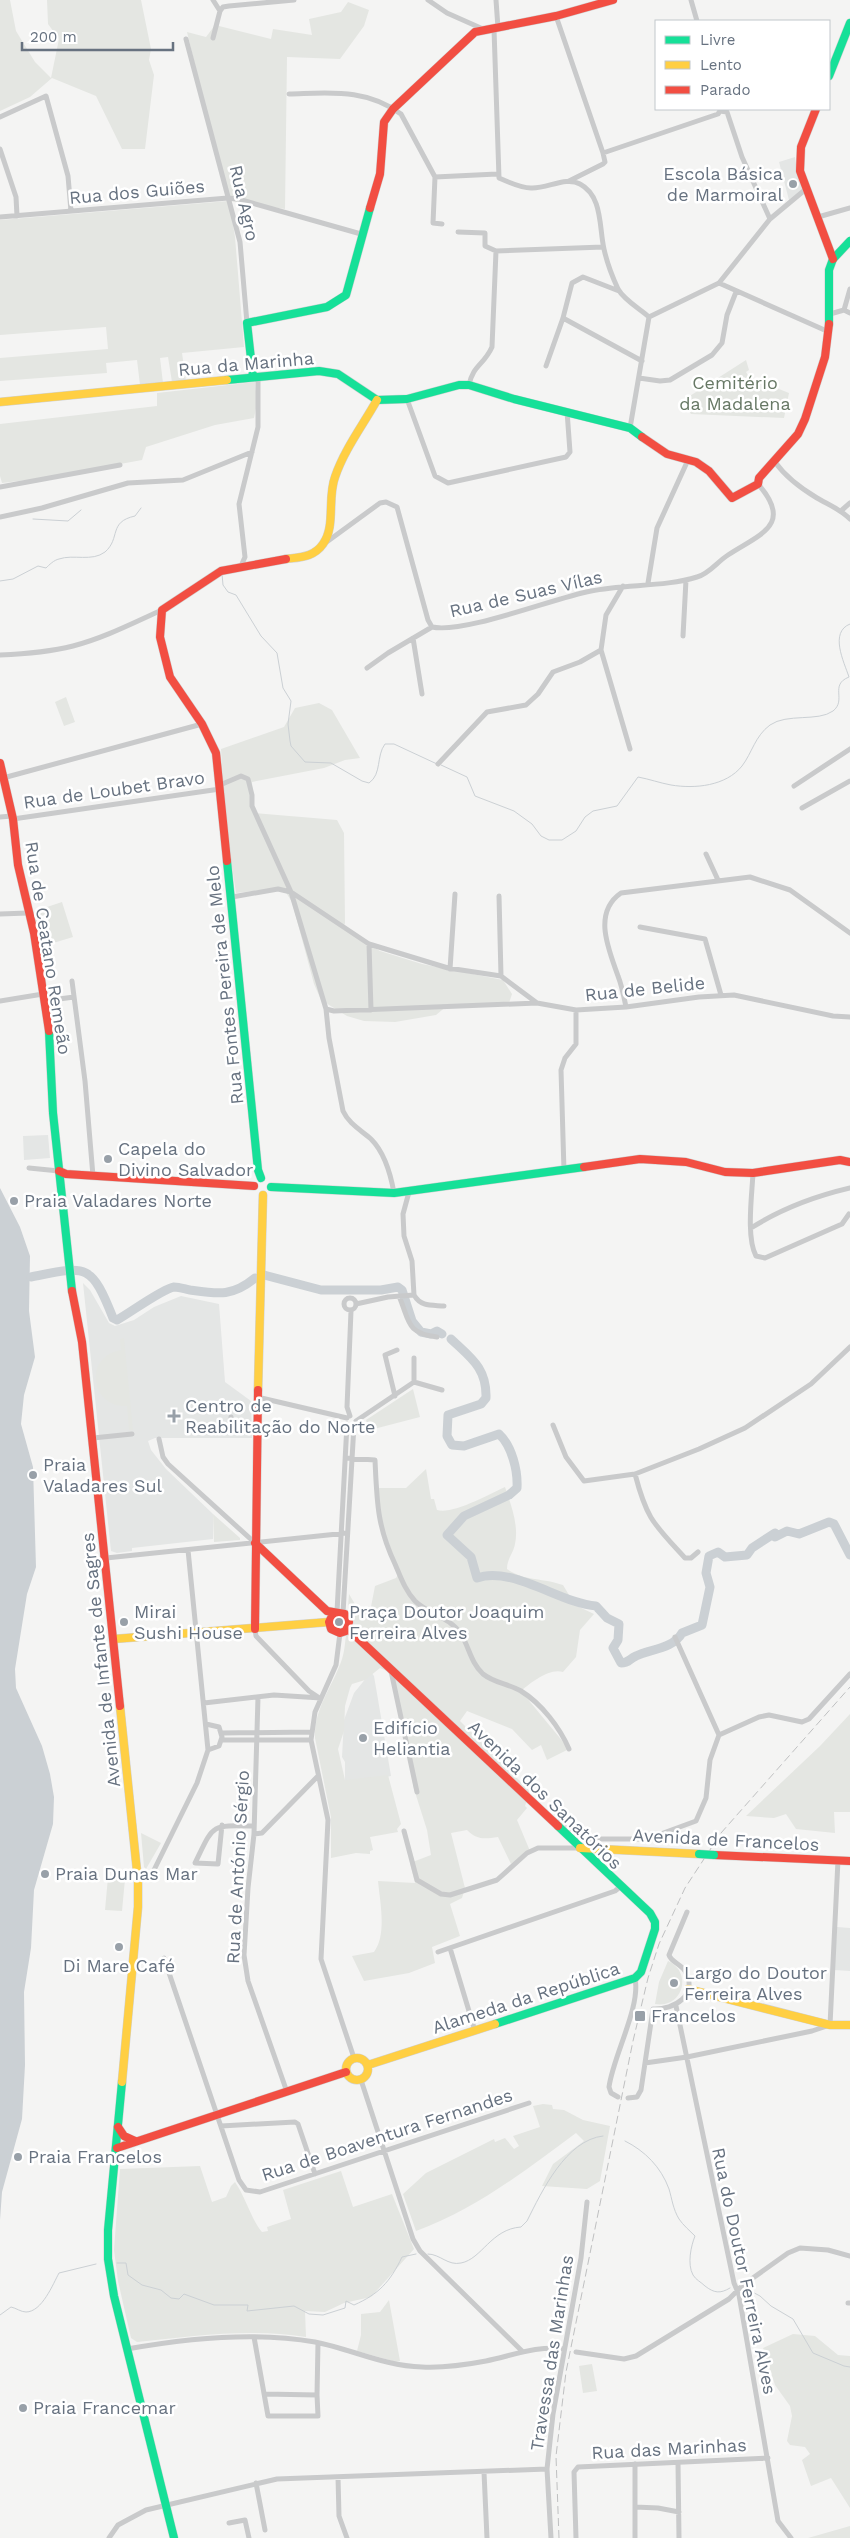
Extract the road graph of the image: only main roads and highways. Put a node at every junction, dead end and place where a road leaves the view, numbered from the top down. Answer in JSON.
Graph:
{"nodes":[{"id":1,"x":612,"y":0,"type":"edge"},
{"id":2,"x":592,"y":3,"type":"edge"},
{"id":3,"x":849,"y":28,"type":"edge"},
{"id":4,"x":830,"y":74,"type":"edge"},
{"id":5,"x":816,"y":110,"type":"edge"},
{"id":6,"x":850,"y":241,"type":"edge"},
{"id":7,"x":833,"y":259,"type":"junction"},
{"id":8,"x":256,"y":377,"type":"junction"},
{"id":9,"x":377,"y":400,"type":"junction"},
{"id":10,"x":0,"y":402,"type":"edge"},
{"id":11,"x":0,"y":763,"type":"edge"},
{"id":12,"x":850,"y":1162,"type":"edge"},
{"id":13,"x":60,"y":1171,"type":"junction"},
{"id":14,"x":261,"y":1178,"type":"junction"},
{"id":15,"x":254,"y":1186,"type":"junction"},
{"id":16,"x":271,"y":1187,"type":"junction"},
{"id":17,"x":263,"y":1195,"type":"junction"},
{"id":18,"x":255,"y":1543,"type":"junction"},
{"id":19,"x":338,"y":1613,"type":"junction"},
{"id":20,"x":329,"y":1622,"type":"junction"},
{"id":21,"x":348,"y":1628,"type":"junction"},
{"id":22,"x":255,"y":1629,"type":"junction"},
{"id":23,"x":114,"y":1639,"type":"junction"},
{"id":24,"x":580,"y":1848,"type":"junction"},
{"id":25,"x":601,"y":1849,"type":"junction"},
{"id":26,"x":850,"y":1861,"type":"edge"},
{"id":27,"x":597,"y":1864,"type":"junction"},
{"id":28,"x":655,"y":1922,"type":"joint"},
{"id":29,"x":688,"y":1989,"type":"road end"},
{"id":30,"x":850,"y":2025,"type":"edge"},
{"id":31,"x":368,"y":2065,"type":"junction"},
{"id":32,"x":346,"y":2072,"type":"junction"},
{"id":33,"x":118,"y":2127,"type":"junction"},
{"id":34,"x":135,"y":2141,"type":"junction"},
{"id":35,"x":117,"y":2148,"type":"junction"},
{"id":36,"x":174,"y":2538,"type":"edge"}],
"edges":[{"from":1,"to":2,"type":"main road"},
{"from":2,"to":8,"type":"main road","name":"Rua Agro"},
{"from":3,"to":4,"type":"main road"},
{"from":5,"to":7,"type":"main road"},
{"from":6,"to":7,"type":"main road"},
{"from":7,"to":9,"type":"main road"},
{"from":8,"to":9,"type":"main road","name":"Rua da Marinha"},
{"from":8,"to":10,"type":"main road","name":"Rua da Marinha"},
{"from":9,"to":14,"type":"main road","name":"Rua Fontes Pereira de Melo"},
{"from":11,"to":13,"type":"main road","name":"Rua de Ceatano Remeão"},
{"from":12,"to":16,"type":"main road"},
{"from":13,"to":15,"type":"main road"},
{"from":13,"to":23,"type":"main road","name":"Avenida de Infante de Sagres"},
{"from":14,"to":15,"type":"main road"},
{"from":14,"to":16,"type":"main road"},
{"from":15,"to":17,"type":"main road"},
{"from":16,"to":17,"type":"main road"},
{"from":17,"to":18,"type":"main road"},
{"from":18,"to":19,"type":"main road"},
{"from":18,"to":22,"type":"main road"},
{"from":19,"to":20,"type":"main road"},
{"from":19,"to":21,"type":"main road","name":"Avenida dos Sanatórios"},
{"from":20,"to":21,"type":"main road"},
{"from":20,"to":22,"type":"main road"},
{"from":21,"to":24,"type":"main road","name":"Avenida dos Sanatórios"},
{"from":22,"to":23,"type":"main road"},
{"from":23,"to":33,"type":"main road","name":"Avenida de Infante de Sagres"},
{"from":24,"to":25,"type":"main road","name":"Avenida de Francelos"},
{"from":24,"to":27,"type":"main road","name":"Avenida dos Sanatórios"},
{"from":25,"to":26,"type":"main road","name":"Avenida de Francelos","bridge":true},
{"from":25,"to":27,"type":"main road"},
{"from":27,"to":28,"type":"main road","name":"Avenida dos Sanatórios"},
{"from":28,"to":31,"type":"main road","name":"Alameda da República"},
{"from":29,"to":30,"type":"main road"},
{"from":31,"to":32,"type":"main road"},
{"from":31,"to":32,"type":"main road"},
{"from":32,"to":34,"type":"main road"},
{"from":33,"to":34,"type":"main road"},
{"from":33,"to":35,"type":"main road","name":"Avenida de Infante de Sagres"},
{"from":34,"to":35,"type":"main road"},
{"from":35,"to":36,"type":"main road","name":"Avenida de Infante de Sagres"}]}
